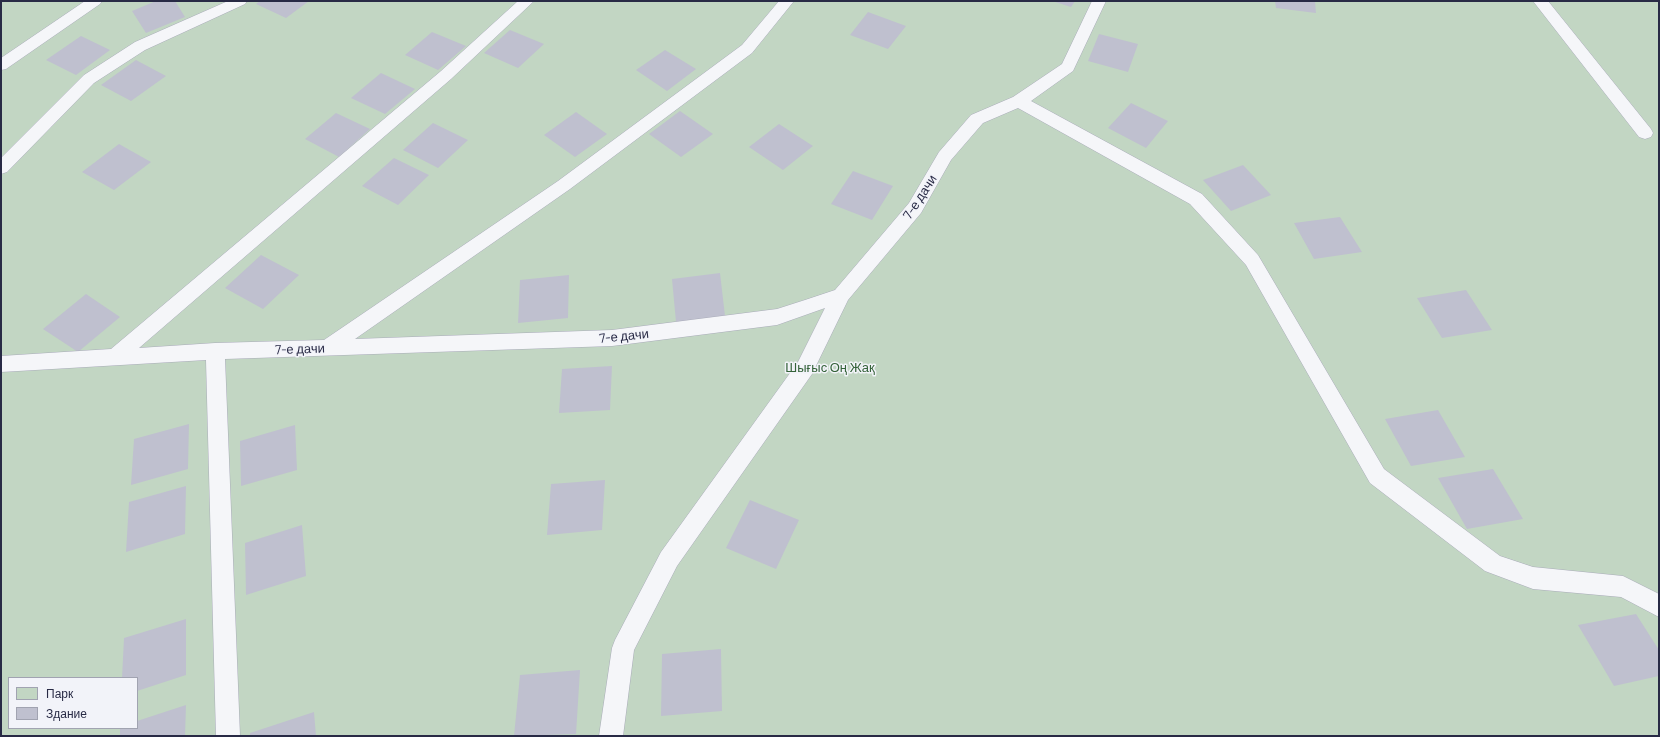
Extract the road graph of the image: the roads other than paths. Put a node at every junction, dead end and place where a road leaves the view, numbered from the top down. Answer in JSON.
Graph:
{"nodes":[{"id":1,"x":95,"y":1,"type":"edge"},
{"id":2,"x":240,"y":1,"type":"edge"},
{"id":3,"x":527,"y":1,"type":"edge"},
{"id":4,"x":787,"y":1,"type":"edge"},
{"id":5,"x":1099,"y":1,"type":"edge"},
{"id":6,"x":1540,"y":1,"type":"edge"},
{"id":7,"x":1,"y":65,"type":"edge"},
{"id":8,"x":1019,"y":101,"type":"junction"},
{"id":9,"x":1645,"y":132,"type":"dead end"},
{"id":10,"x":1,"y":168,"type":"edge"},
{"id":11,"x":841,"y":295,"type":"junction"},
{"id":12,"x":327,"y":348,"type":"junction"},
{"id":13,"x":215,"y":351,"type":"junction"},
{"id":14,"x":114,"y":358,"type":"junction"},
{"id":15,"x":1,"y":364,"type":"edge"},
{"id":16,"x":1659,"y":606,"type":"edge"},
{"id":17,"x":228,"y":736,"type":"edge"},
{"id":18,"x":611,"y":736,"type":"edge"}],
"edges":[{"from":1,"to":7,"type":"lane"},
{"from":2,"to":10,"type":"lane"},
{"from":3,"to":14,"type":"lane"},
{"from":4,"to":12,"type":"lane"},
{"from":5,"to":8,"type":"lane","name":"7-е дачи"},
{"from":6,"to":9,"type":"lane"},
{"from":8,"to":11,"type":"lane","name":"7-е дачи"},
{"from":8,"to":16,"type":"lane"},
{"from":11,"to":12,"type":"lane","name":"7-е дачи"},
{"from":11,"to":18,"type":"lane"},
{"from":12,"to":13,"type":"lane","name":"7-е дачи"},
{"from":13,"to":14,"type":"lane","name":"7-е дачи"},
{"from":13,"to":17,"type":"lane"},
{"from":14,"to":15,"type":"lane","name":"7-е дачи"}]}
